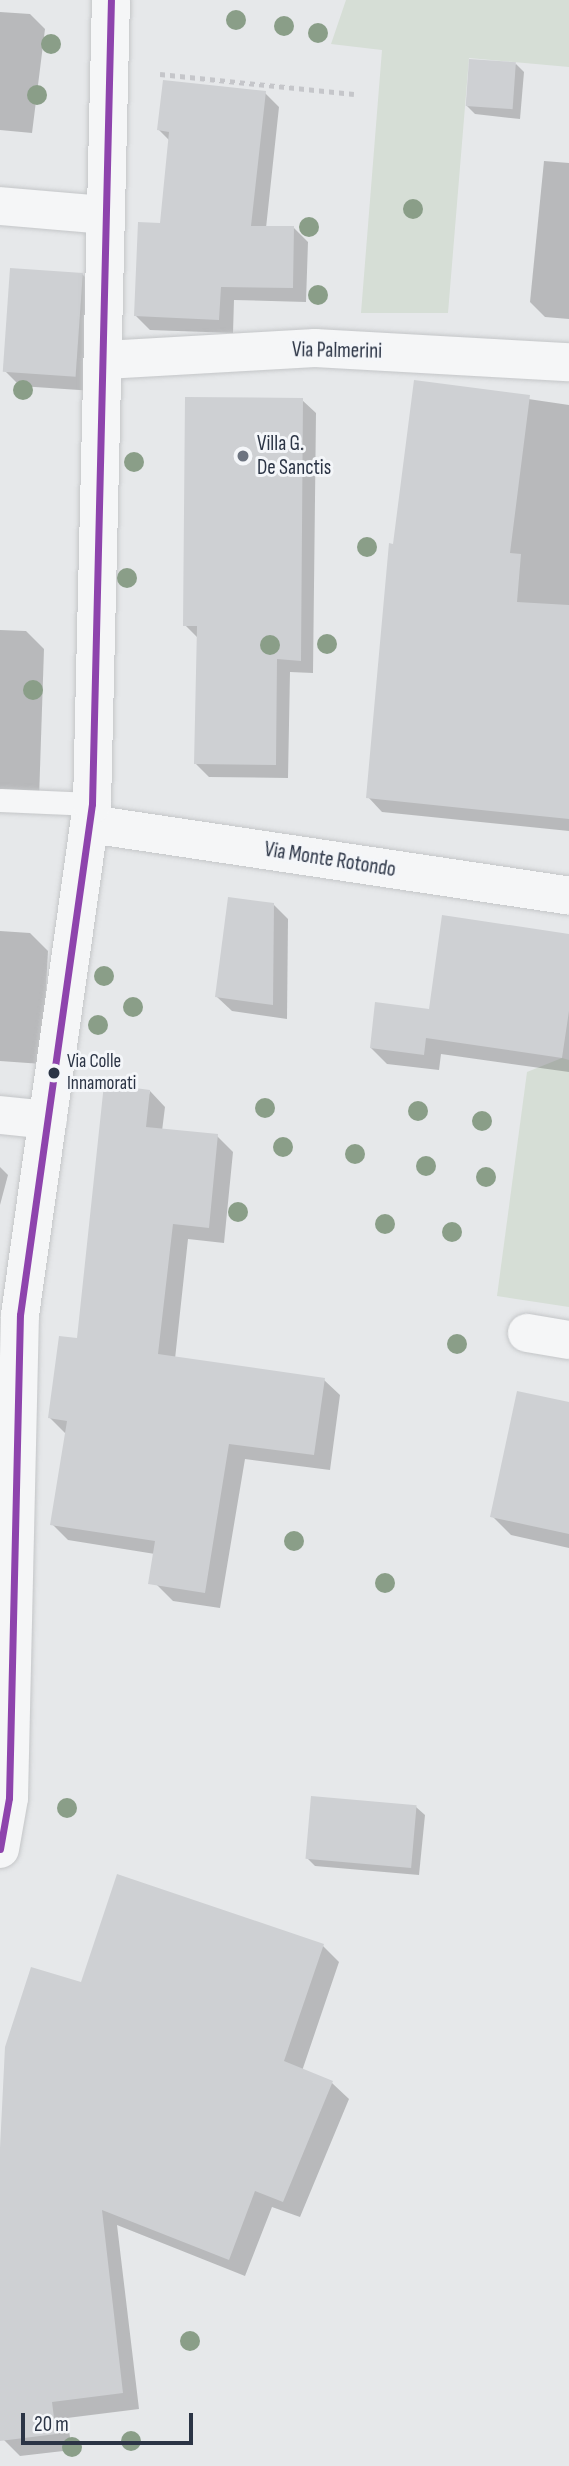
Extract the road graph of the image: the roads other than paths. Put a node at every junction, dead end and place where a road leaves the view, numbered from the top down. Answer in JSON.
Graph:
{"nodes":[{"id":1,"x":111,"y":0,"type":"edge"},
{"id":2,"x":0,"y":206,"type":"edge"},
{"id":3,"x":105,"y":215,"type":"junction"},
{"id":4,"x":105,"y":360,"type":"junction"},
{"id":5,"x":569,"y":362,"type":"edge"},
{"id":6,"x":0,"y":800,"type":"edge"},
{"id":7,"x":91,"y":814,"type":"junction"},
{"id":8,"x":569,"y":896,"type":"edge"},
{"id":9,"x":0,"y":1115,"type":"edge"},
{"id":10,"x":48,"y":1120,"type":"junction"},
{"id":11,"x":527,"y":1333,"type":"dead end"},
{"id":12,"x":569,"y":1340,"type":"edge"},
{"id":13,"x":0,"y":1849,"type":"edge"}],
"edges":[{"from":1,"to":3,"type":"street"},
{"from":2,"to":3,"type":"street"},
{"from":3,"to":4,"type":"street"},
{"from":4,"to":5,"type":"street","name":"Via Palmerini"},
{"from":4,"to":7,"type":"street"},
{"from":6,"to":7,"type":"lane"},
{"from":7,"to":8,"type":"street","name":"Via Monte Rotondo"},
{"from":7,"to":10,"type":"street"},
{"from":9,"to":10,"type":"street"},
{"from":10,"to":13,"type":"street"},
{"from":11,"to":12,"type":"street"}]}
